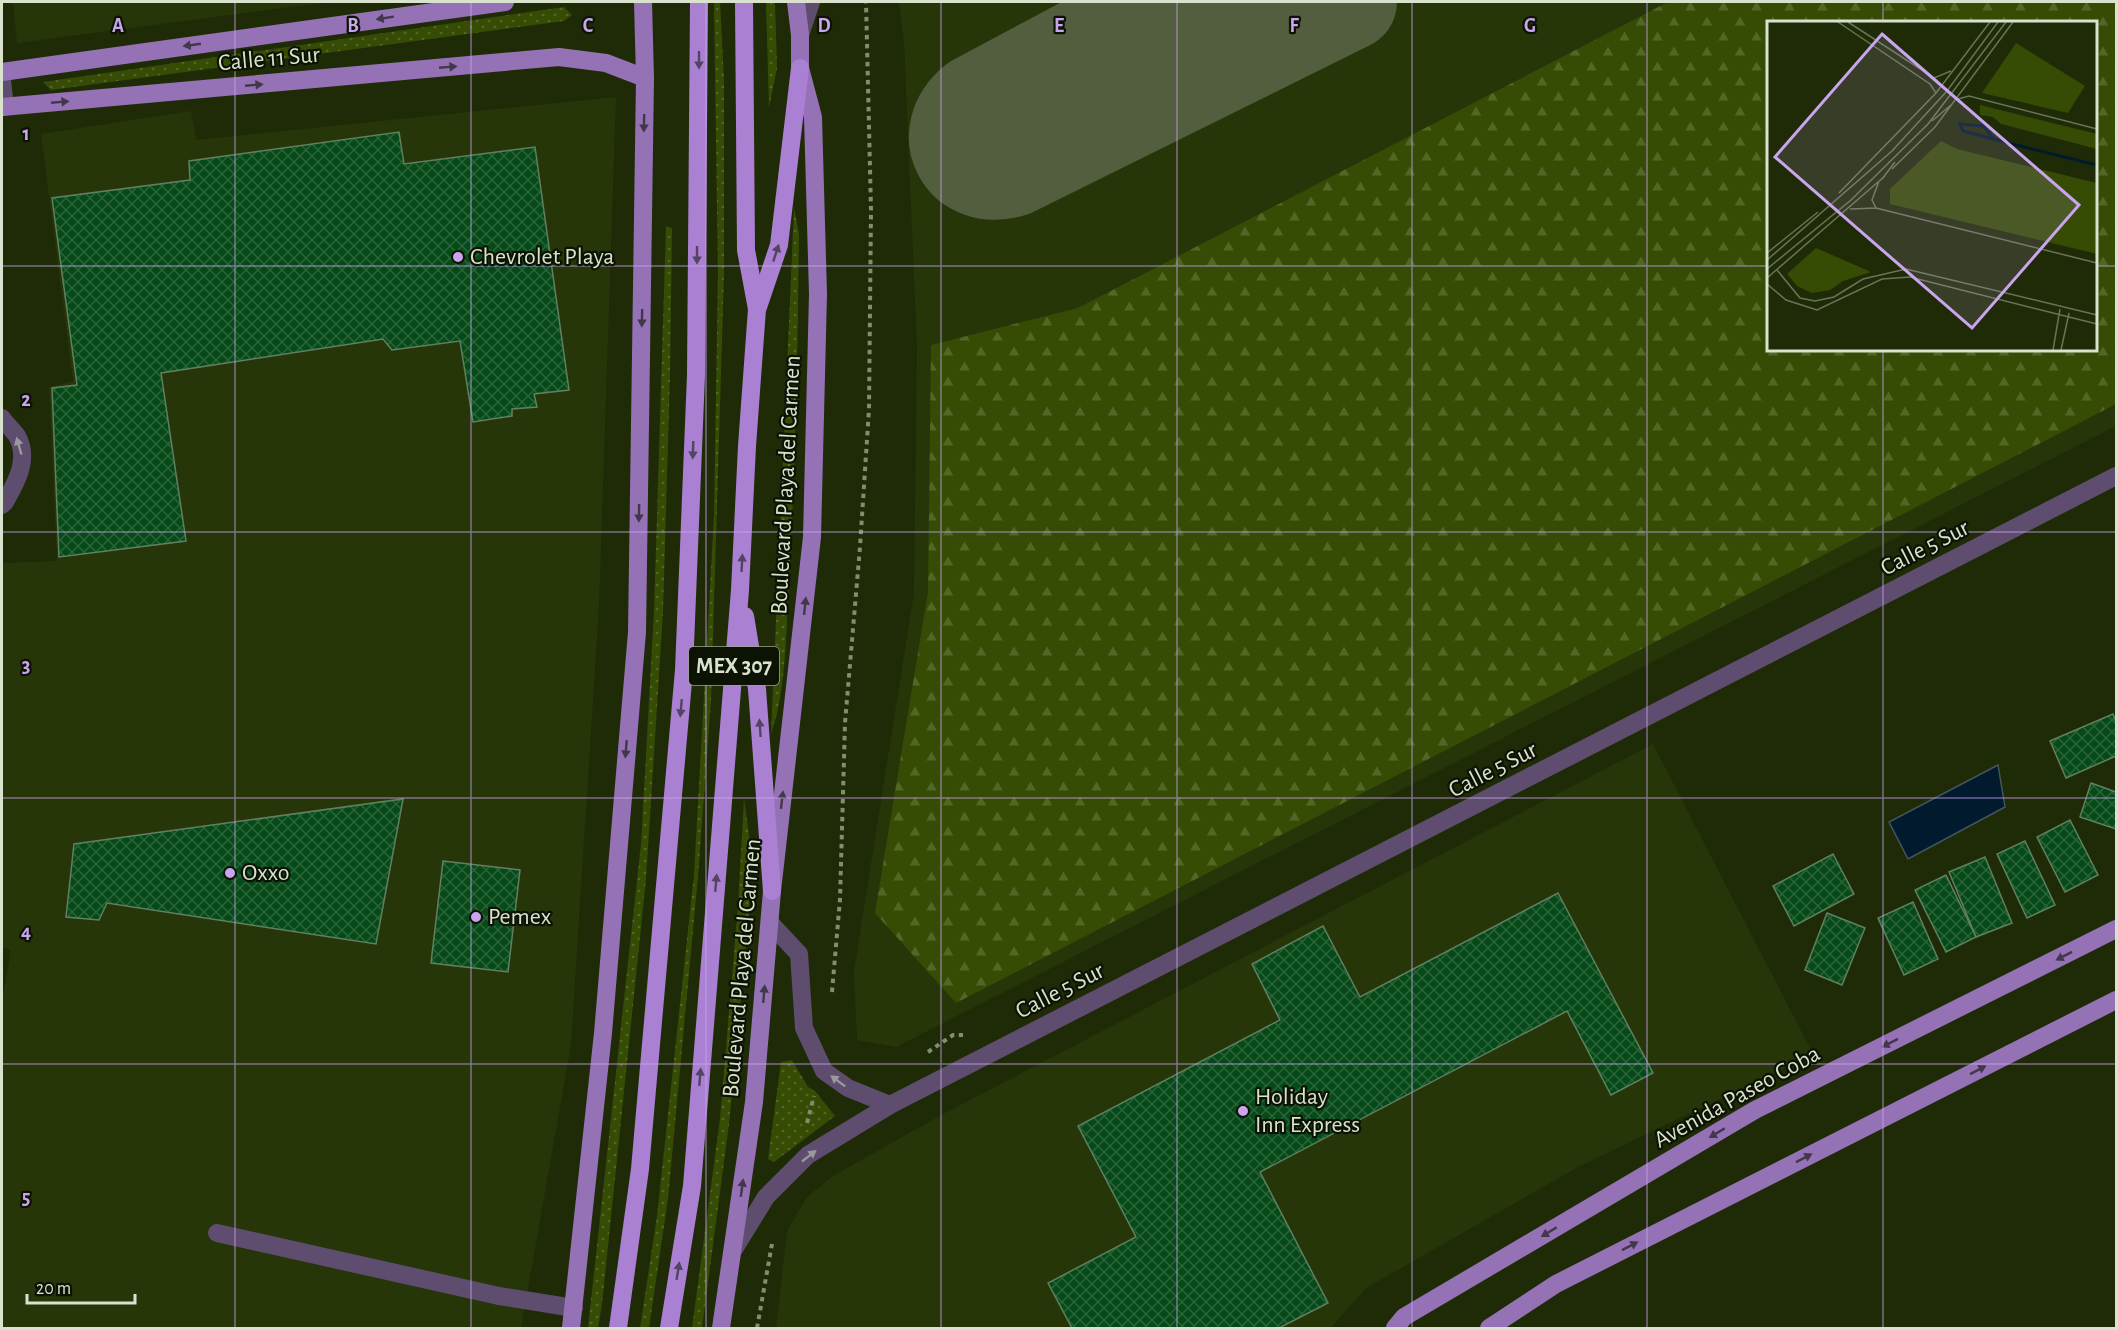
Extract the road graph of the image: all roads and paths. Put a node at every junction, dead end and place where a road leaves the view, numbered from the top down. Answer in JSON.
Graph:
{"nodes":[{"id":1,"x":505,"y":2,"type":"edge"},
{"id":2,"x":643,"y":2,"type":"edge"},
{"id":3,"x":699,"y":2,"type":"edge"},
{"id":4,"x":744,"y":2,"type":"edge"},
{"id":5,"x":796,"y":2,"type":"edge"},
{"id":6,"x":811,"y":2,"type":"edge"},
{"id":7,"x":866,"y":2,"type":"edge"},
{"id":8,"x":800,"y":35,"type":"junction"},
{"id":9,"x":800,"y":68,"type":"junction"},
{"id":10,"x":2,"y":72,"type":"edge"},
{"id":11,"x":645,"y":78,"type":"junction"},
{"id":12,"x":2,"y":80,"type":"edge"},
{"id":13,"x":3,"y":107,"type":"edge"},
{"id":14,"x":757,"y":309,"type":"junction"},
{"id":15,"x":2,"y":418,"type":"edge"},
{"id":16,"x":2116,"y":476,"type":"edge"},
{"id":17,"x":2,"y":505,"type":"edge"},
{"id":18,"x":740,"y":590,"type":"junction"},
{"id":19,"x":772,"y":891,"type":"junction"},
{"id":20,"x":770,"y":922,"type":"junction"},
{"id":21,"x":2116,"y":929,"type":"edge"},
{"id":22,"x":832,"y":1000,"type":"dead end"},
{"id":23,"x":2116,"y":1000,"type":"edge"},
{"id":24,"x":815,"y":1091,"type":"dead end"},
{"id":25,"x":890,"y":1105,"type":"junction"},
{"id":26,"x":806,"y":1130,"type":"dead end"},
{"id":27,"x":217,"y":1233,"type":"dead end"},
{"id":28,"x":774,"y":1235,"type":"dead end"},
{"id":29,"x":734,"y":1249,"type":"junction"},
{"id":30,"x":574,"y":1308,"type":"junction"},
{"id":31,"x":571,"y":1329,"type":"edge"},
{"id":32,"x":618,"y":1329,"type":"edge"},
{"id":33,"x":669,"y":1329,"type":"edge"},
{"id":34,"x":721,"y":1329,"type":"edge"},
{"id":35,"x":757,"y":1329,"type":"edge"},
{"id":36,"x":1395,"y":1329,"type":"edge"},
{"id":37,"x":1489,"y":1329,"type":"edge"}],
"edges":[{"from":1,"to":10,"type":"main road","name":"Calle 11 Sur","one_way":true},
{"from":2,"to":11,"type":"main road"},
{"from":3,"to":32,"type":"highway","number":"MEX 307","one_way":true},
{"from":4,"to":14,"type":"highway","number":"MEX 307"},
{"from":5,"to":8,"type":"main road","name":"Boulevard Playa del Carmen"},
{"from":6,"to":8,"type":"street"},
{"from":7,"to":22,"type":"path"},
{"from":8,"to":9,"type":"main road","name":"Boulevard Playa del Carmen"},
{"from":14,"to":9,"type":"highway","one_way":true},
{"from":19,"to":9,"type":"main road","name":"Boulevard Playa del Carmen","one_way":true},
{"from":13,"to":11,"type":"main road","name":"Calle 11 Sur","one_way":true},
{"from":11,"to":30,"type":"main road","one_way":true},
{"from":12,"to":13,"type":"street"},
{"from":18,"to":14,"type":"highway","number":"MEX 307","one_way":true},
{"from":17,"to":15,"type":"street","one_way":true},
{"from":16,"to":25,"type":"street","name":"Calle 5 Sur"},
{"from":19,"to":18,"type":"highway","one_way":true},
{"from":33,"to":18,"type":"highway","number":"MEX 307","one_way":true},
{"from":19,"to":20,"type":"main road","name":"Boulevard Playa del Carmen"},
{"from":25,"to":20,"type":"street","one_way":true},
{"from":29,"to":20,"type":"main road","name":"Boulevard Playa del Carmen","one_way":true},
{"from":21,"to":36,"type":"main road","name":"Avenida Paseo Coba","one_way":true},
{"from":37,"to":23,"type":"main road","one_way":true},
{"from":24,"to":26,"type":"path"},
{"from":29,"to":25,"type":"street","name":"Calle 5 Sur","one_way":true},
{"from":27,"to":30,"type":"street"},
{"from":28,"to":35,"type":"path"},
{"from":29,"to":34,"type":"main road","name":"Boulevard Playa del Carmen"},
{"from":30,"to":31,"type":"main road"}]}
